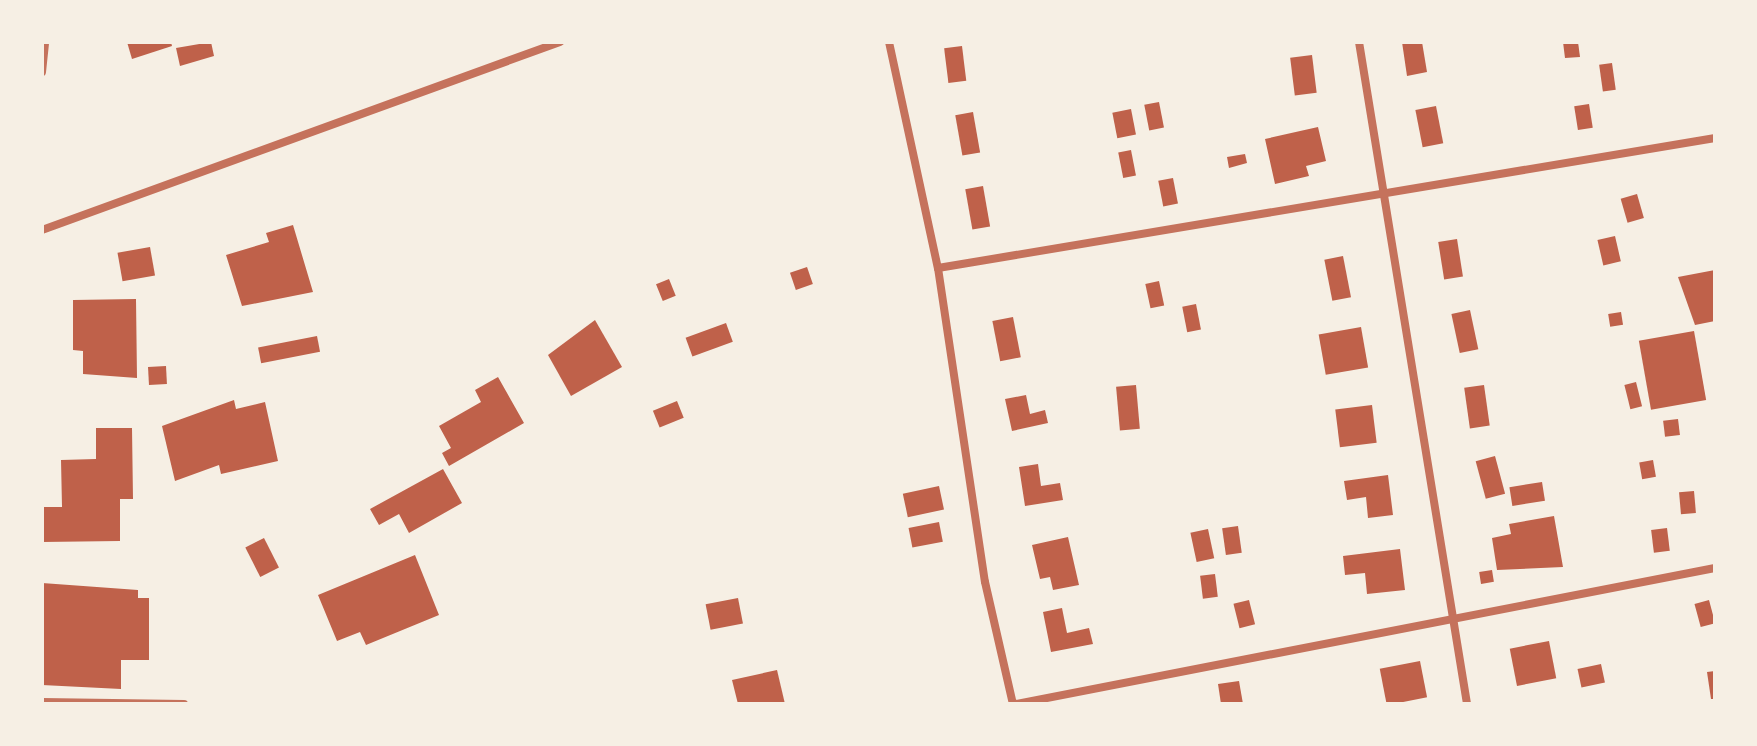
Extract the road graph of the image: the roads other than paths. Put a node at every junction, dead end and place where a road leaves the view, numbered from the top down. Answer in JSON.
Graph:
{"nodes":[{"id":1,"x":45,"y":42,"type":"edge"},
{"id":2,"x":560,"y":42,"type":"edge"},
{"id":3,"x":889,"y":42,"type":"edge"},
{"id":4,"x":1359,"y":42,"type":"edge"},
{"id":5,"x":42,"y":72,"type":"edge"},
{"id":6,"x":1715,"y":138,"type":"edge"},
{"id":7,"x":1386,"y":194,"type":"junction"},
{"id":8,"x":42,"y":230,"type":"edge"},
{"id":9,"x":938,"y":268,"type":"junction"},
{"id":10,"x":1715,"y":568,"type":"edge"},
{"id":11,"x":1448,"y":619,"type":"junction"},
{"id":12,"x":42,"y":702,"type":"edge"},
{"id":13,"x":184,"y":704,"type":"edge"},
{"id":14,"x":1015,"y":704,"type":"edge"},
{"id":15,"x":1467,"y":704,"type":"edge"}],
"edges":[{"from":1,"to":5,"type":"street"},
{"from":2,"to":8,"type":"street"},
{"from":3,"to":9,"type":"street"},
{"from":4,"to":7,"type":"street"},
{"from":6,"to":7,"type":"street"},
{"from":7,"to":9,"type":"street"},
{"from":7,"to":11,"type":"street"},
{"from":9,"to":14,"type":"street"},
{"from":10,"to":11,"type":"street"},
{"from":11,"to":14,"type":"street"},
{"from":11,"to":15,"type":"street"},
{"from":12,"to":13,"type":"street"}]}
